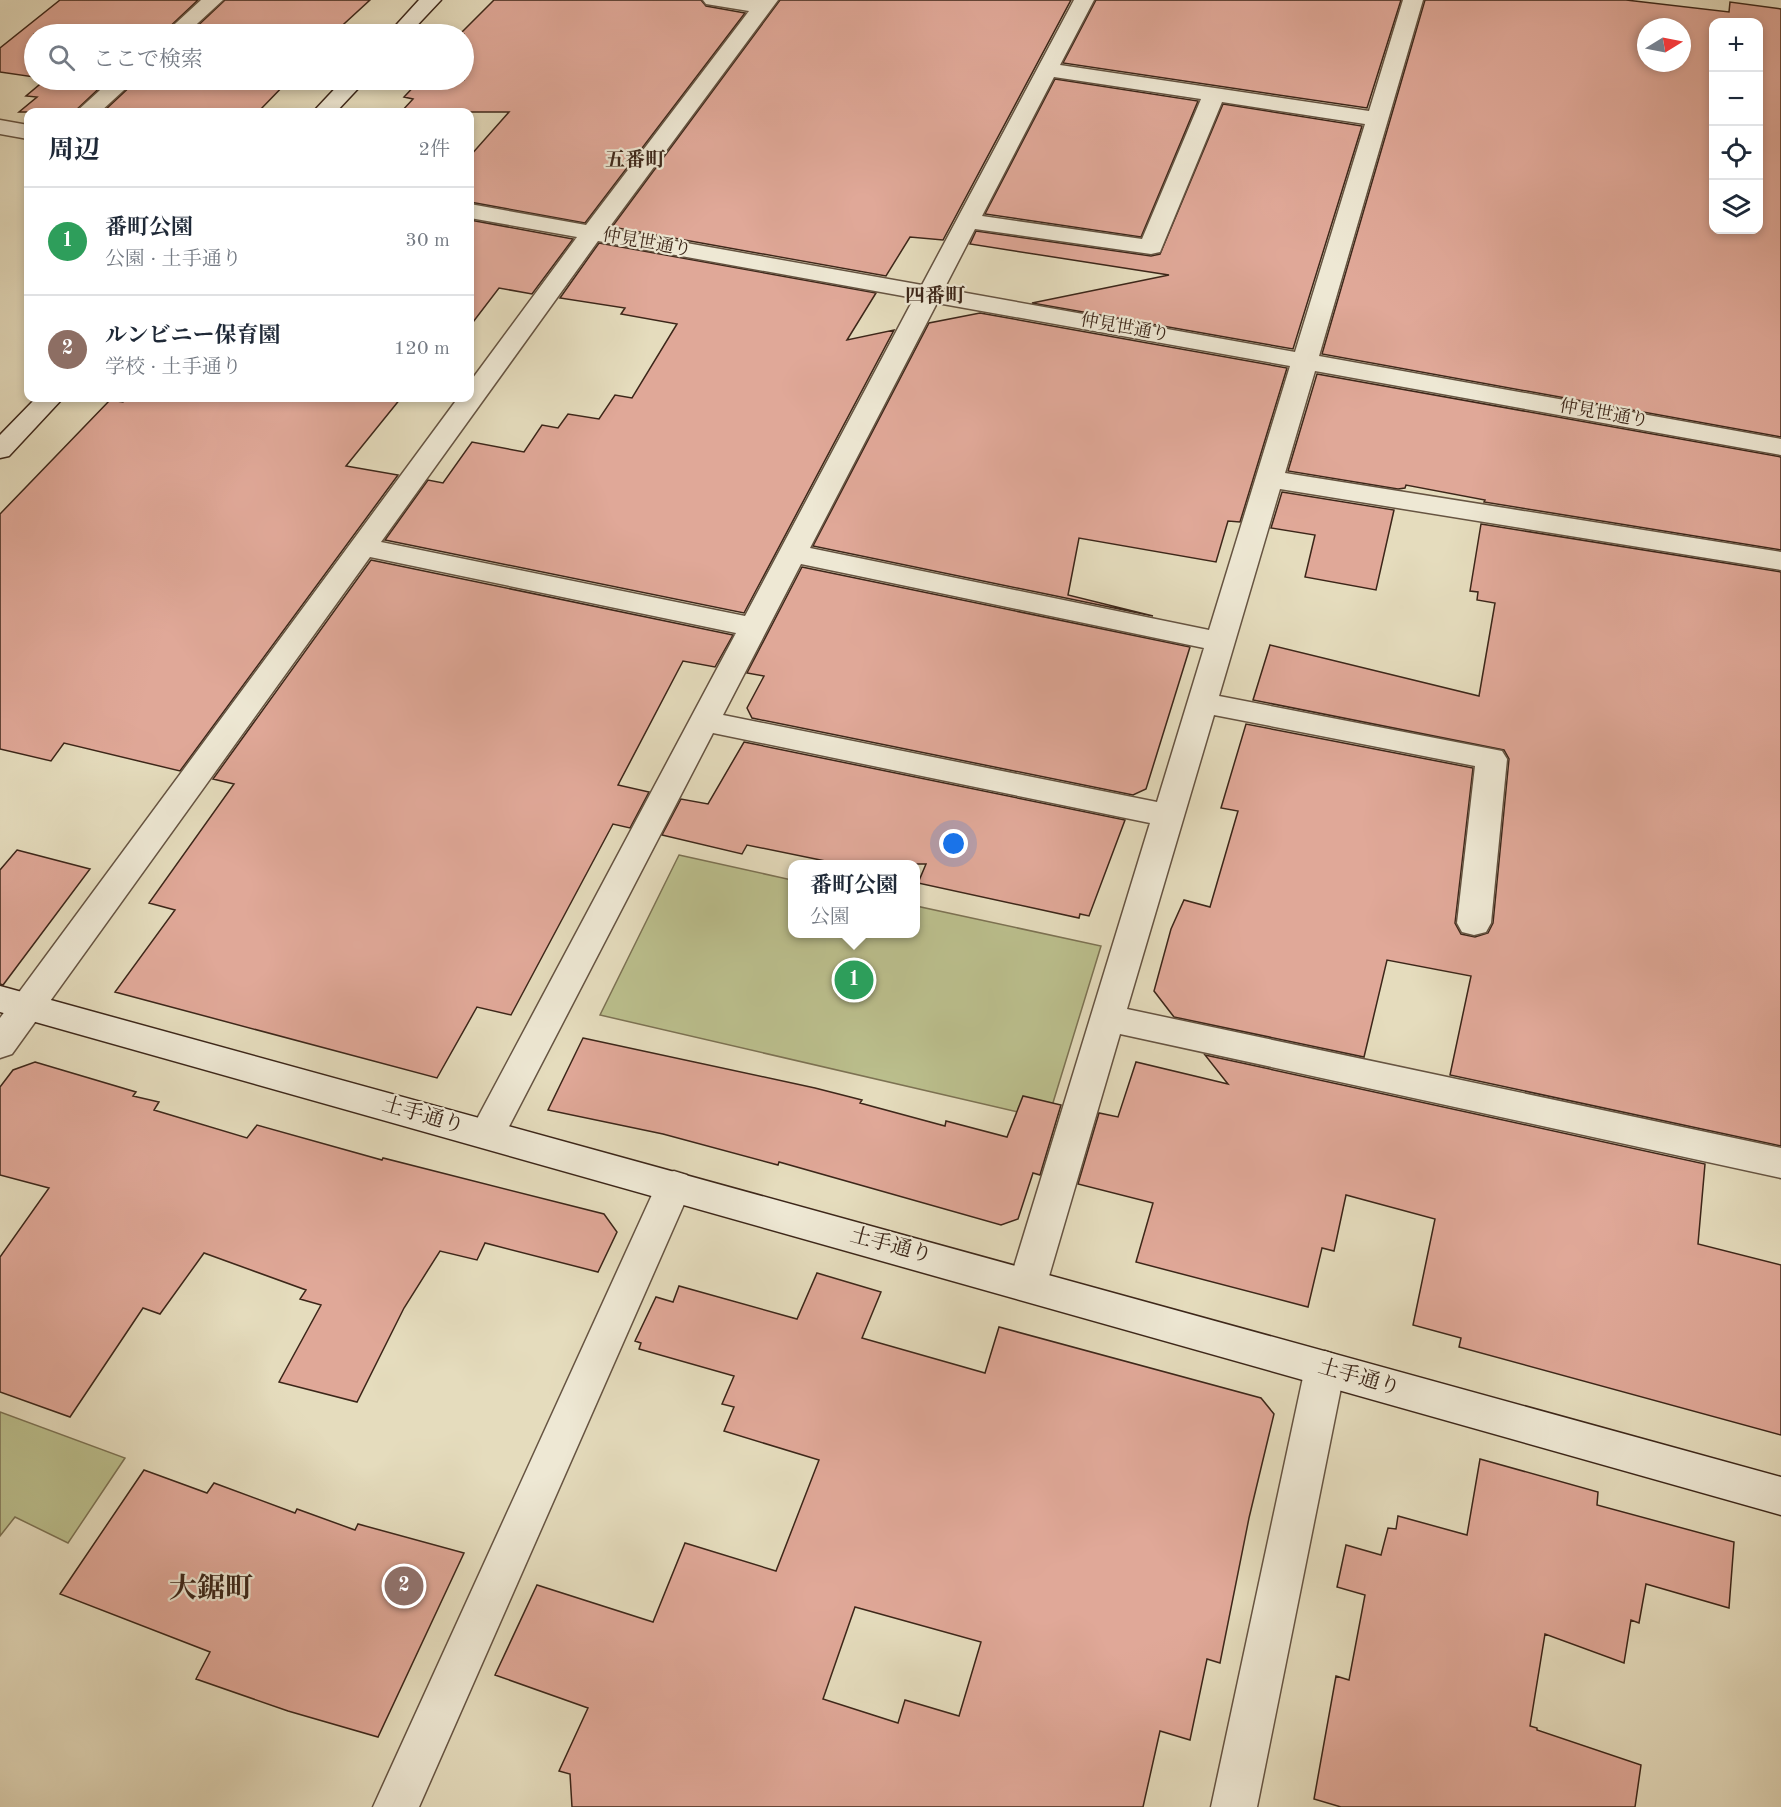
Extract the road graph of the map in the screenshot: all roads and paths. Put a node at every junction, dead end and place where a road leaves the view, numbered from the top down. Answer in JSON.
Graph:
{"nodes":[{"id":1,"x":213,"y":0,"type":"edge"},
{"id":2,"x":431,"y":0,"type":"edge"},
{"id":3,"x":713,"y":0,"type":"edge"},
{"id":4,"x":1084,"y":0,"type":"edge"},
{"id":5,"x":1413,"y":0,"type":"edge"},
{"id":6,"x":766,"y":3,"type":"edge"},
{"id":7,"x":185,"y":24,"type":"edge"},
{"id":8,"x":408,"y":24,"type":"edge"},
{"id":9,"x":1048,"y":70,"type":"junction"},
{"id":10,"x":112,"y":90,"type":"edge"},
{"id":11,"x":346,"y":90,"type":"edge"},
{"id":12,"x":1214,"y":94,"type":"junction"},
{"id":13,"x":92,"y":108,"type":"edge"},
{"id":14,"x":328,"y":108,"type":"edge"},
{"id":15,"x":1377,"y":118,"type":"junction"},
{"id":16,"x":0,"y":127,"type":"edge"},
{"id":17,"x":24,"y":131,"type":"edge"},
{"id":18,"x":474,"y":212,"type":"edge"},
{"id":19,"x":967,"y":221,"type":"junction"},
{"id":20,"x":592,"y":232,"type":"junction"},
{"id":21,"x":929,"y":293,"type":"junction"},
{"id":22,"x":1304,"y":359,"type":"junction"},
{"id":23,"x":474,"y":394,"type":"edge"},
{"id":24,"x":46,"y":402,"type":"edge"},
{"id":25,"x":468,"y":402,"type":"edge"},
{"id":26,"x":1781,"y":447,"type":"edge"},
{"id":27,"x":0,"y":450,"type":"edge"},
{"id":28,"x":1268,"y":479,"type":"junction"},
{"id":29,"x":363,"y":547,"type":"junction"},
{"id":30,"x":792,"y":552,"type":"junction"},
{"id":31,"x":1781,"y":561,"type":"edge"},
{"id":32,"x":753,"y":627,"type":"junction"},
{"id":33,"x":1219,"y":642,"type":"junction"},
{"id":34,"x":1202,"y":703,"type":"junction"},
{"id":35,"x":704,"y":721,"type":"junction"},
{"id":36,"x":1168,"y":815,"type":"junction"},
{"id":37,"x":1474,"y":923,"type":"dead end"},
{"id":38,"x":14,"y":1002,"type":"edge"},
{"id":39,"x":1107,"y":1018,"type":"junction"},
{"id":40,"x":0,"y":1044,"type":"edge"},
{"id":41,"x":487,"y":1134,"type":"junction"},
{"id":42,"x":1781,"y":1163,"type":"edge"},
{"id":43,"x":674,"y":1186,"type":"junction"},
{"id":44,"x":1028,"y":1283,"type":"junction"},
{"id":45,"x":1325,"y":1368,"type":"junction"},
{"id":46,"x":1781,"y":1496,"type":"edge"},
{"id":47,"x":396,"y":1807,"type":"edge"},
{"id":48,"x":1234,"y":1807,"type":"edge"}],
"edges":[{"from":1,"to":7,"type":"street"},
{"from":2,"to":8,"type":"street"},
{"from":3,"to":6,"type":"street"},
{"from":4,"to":9,"type":"street"},
{"from":5,"to":15,"type":"street"},
{"from":6,"to":20,"type":"street"},
{"from":9,"to":12,"type":"street"},
{"from":9,"to":19,"type":"street"},
{"from":10,"to":13,"type":"street"},
{"from":11,"to":14,"type":"street"},
{"from":12,"to":15,"type":"street"},
{"from":12,"to":19,"type":"street"},
{"from":15,"to":22,"type":"street"},
{"from":16,"to":17,"type":"street"},
{"from":18,"to":20,"type":"street","name":"仲見世通り"},
{"from":19,"to":21,"type":"street"},
{"from":20,"to":21,"type":"street","name":"仲見世通り"},
{"from":20,"to":23,"type":"street"},
{"from":21,"to":22,"type":"street","name":"仲見世通り"},
{"from":21,"to":30,"type":"street"},
{"from":22,"to":26,"type":"street","name":"仲見世通り"},
{"from":22,"to":28,"type":"street"},
{"from":24,"to":27,"type":"street"},
{"from":25,"to":29,"type":"street"},
{"from":28,"to":31,"type":"street"},
{"from":28,"to":33,"type":"street"},
{"from":29,"to":32,"type":"street"},
{"from":29,"to":38,"type":"street"},
{"from":30,"to":32,"type":"street"},
{"from":30,"to":33,"type":"street"},
{"from":32,"to":35,"type":"street"},
{"from":33,"to":34,"type":"street"},
{"from":34,"to":36,"type":"street"},
{"from":34,"to":37,"type":"street"},
{"from":35,"to":36,"type":"street"},
{"from":35,"to":41,"type":"street"},
{"from":36,"to":39,"type":"street"},
{"from":38,"to":40,"type":"street"},
{"from":38,"to":41,"type":"street","name":"土手通り"},
{"from":39,"to":42,"type":"street"},
{"from":39,"to":44,"type":"street"},
{"from":41,"to":43,"type":"street","name":"土手通り"},
{"from":43,"to":44,"type":"street","name":"土手通り"},
{"from":43,"to":47,"type":"street"},
{"from":44,"to":45,"type":"street","name":"土手通り"},
{"from":45,"to":46,"type":"street","name":"土手通り"},
{"from":45,"to":48,"type":"street"}]}
